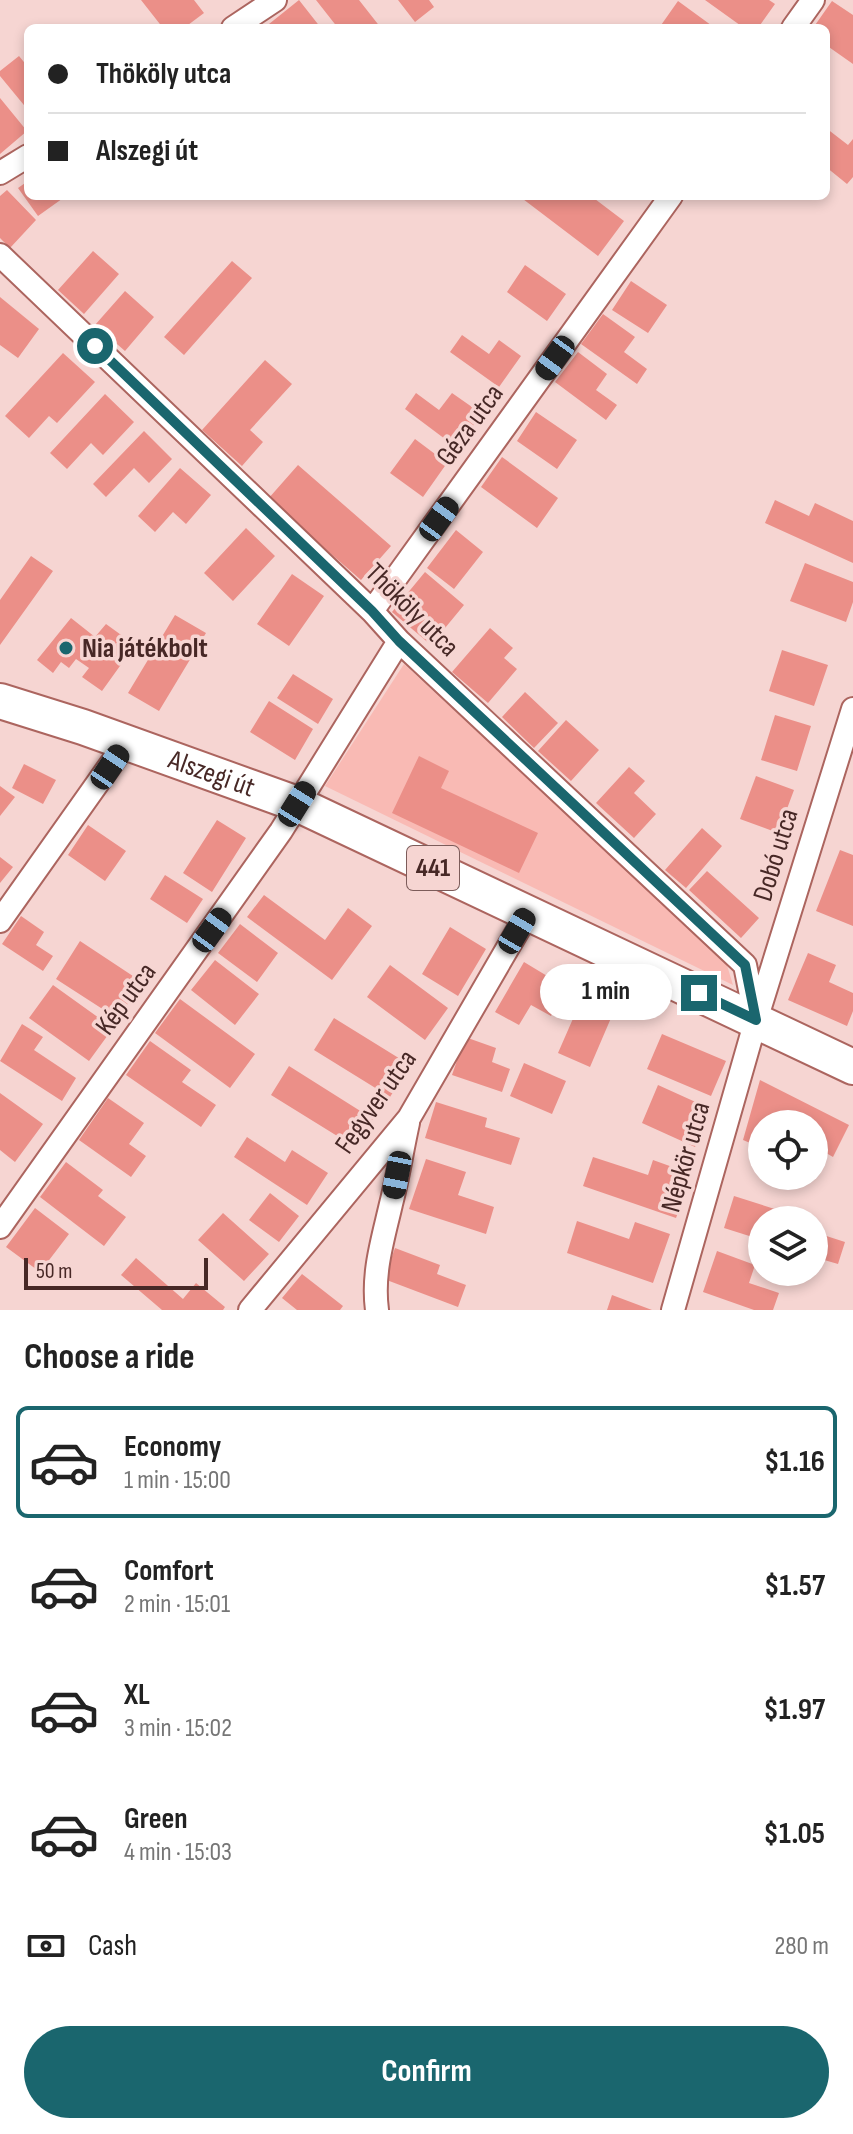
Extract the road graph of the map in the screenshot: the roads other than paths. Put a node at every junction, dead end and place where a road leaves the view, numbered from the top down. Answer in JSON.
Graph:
{"nodes":[{"id":1,"x":275,"y":0,"type":"edge"},
{"id":2,"x":813,"y":0,"type":"edge"},
{"id":3,"x":239,"y":24,"type":"edge"},
{"id":4,"x":796,"y":24,"type":"edge"},
{"id":5,"x":24,"y":158,"type":"edge"},
{"id":6,"x":0,"y":173,"type":"edge"},
{"id":7,"x":668,"y":200,"type":"edge"},
{"id":8,"x":1,"y":259,"type":"edge"},
{"id":9,"x":372,"y":611,"type":"junction"},
{"id":10,"x":399,"y":641,"type":"junction"},
{"id":11,"x":2,"y":706,"type":"edge"},
{"id":12,"x":853,"y":709,"type":"edge"},
{"id":13,"x":126,"y":743,"type":"junction"},
{"id":14,"x":297,"y":804,"type":"junction"},
{"id":15,"x":528,"y":913,"type":"junction"},
{"id":16,"x":0,"y":921,"type":"edge"},
{"id":17,"x":756,"y":1020,"type":"junction"},
{"id":18,"x":853,"y":1067,"type":"edge"},
{"id":19,"x":409,"y":1118,"type":"junction"},
{"id":20,"x":0,"y":1227,"type":"edge"},
{"id":21,"x":250,"y":1310,"type":"edge"},
{"id":22,"x":377,"y":1310,"type":"edge"},
{"id":23,"x":673,"y":1310,"type":"edge"}],
"edges":[{"from":1,"to":3,"type":"street"},
{"from":2,"to":4,"type":"street"},
{"from":5,"to":6,"type":"street"},
{"from":7,"to":9,"type":"street","name":"Géza utca"},
{"from":8,"to":9,"type":"street","name":"Thököly utca"},
{"from":9,"to":10,"type":"street","name":"Thököly utca"},
{"from":10,"to":14,"type":"street"},
{"from":10,"to":17,"type":"street","name":"Thököly utca"},
{"from":11,"to":13,"type":"main road","name":"Alszegi út","number":"441"},
{"from":12,"to":17,"type":"street","name":"Dobó utca"},
{"from":13,"to":14,"type":"main road","name":"Alszegi út","number":"441"},
{"from":13,"to":16,"type":"street"},
{"from":14,"to":15,"type":"main road","name":"Alszegi út","number":"441"},
{"from":14,"to":20,"type":"street","name":"Kép utca"},
{"from":15,"to":17,"type":"main road","name":"Alszegi út","number":"441"},
{"from":15,"to":19,"type":"street","name":"Fegyver utca"},
{"from":17,"to":18,"type":"main road","name":"Alszegi út","number":"441"},
{"from":17,"to":23,"type":"street","name":"Népkör utca"},
{"from":19,"to":21,"type":"street","name":"Fegyver utca"},
{"from":19,"to":22,"type":"street"}]}
